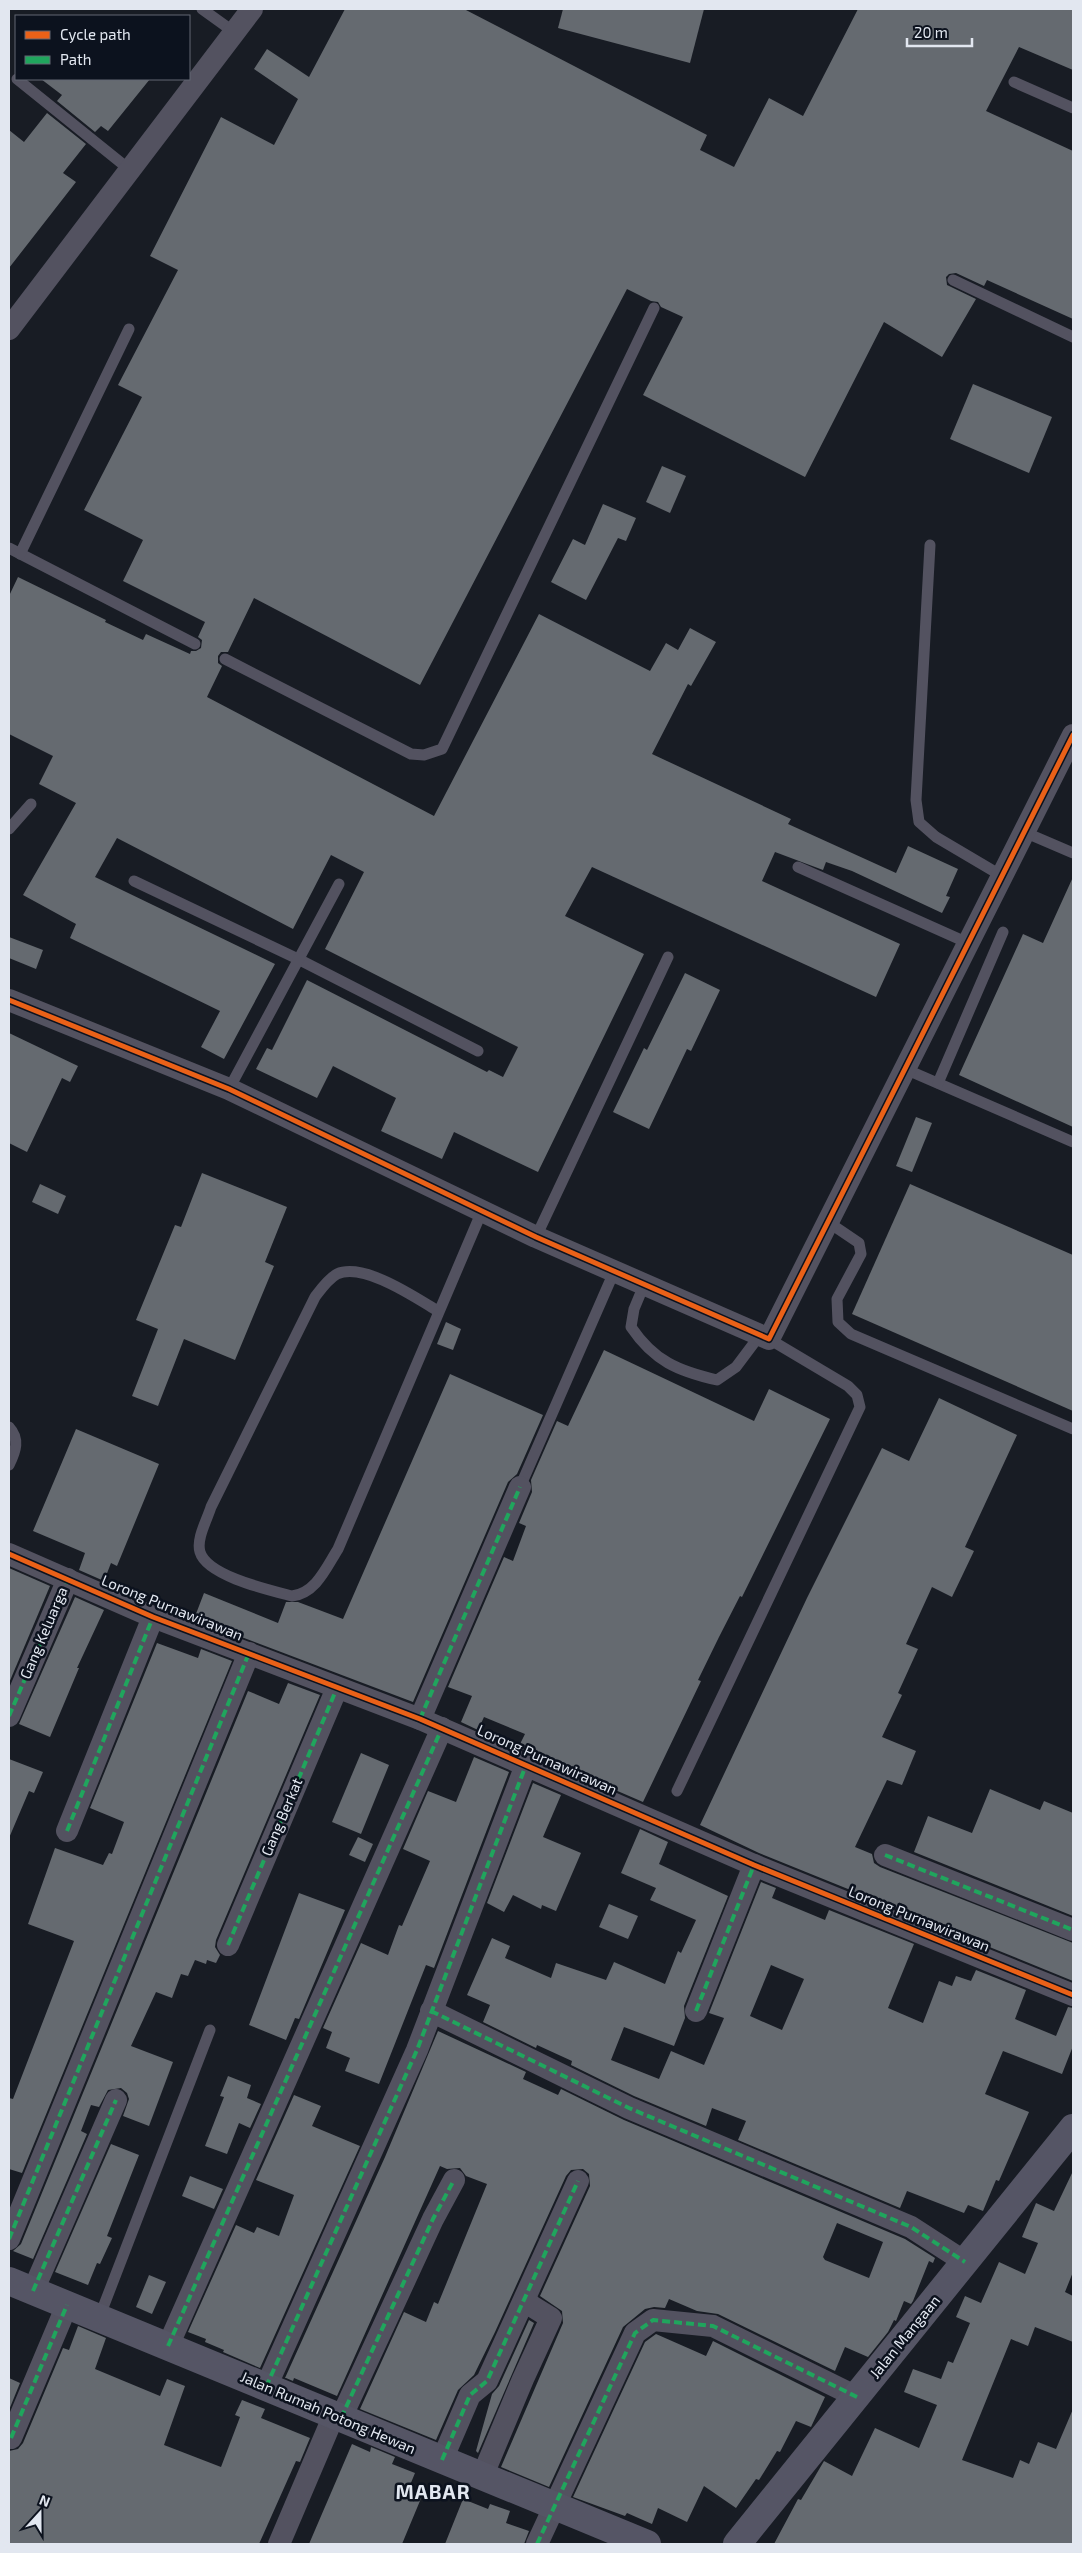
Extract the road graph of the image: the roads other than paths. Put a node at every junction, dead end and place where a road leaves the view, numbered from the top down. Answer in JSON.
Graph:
{"nodes":[{"id":1,"x":202,"y":9,"type":"edge"},
{"id":2,"x":252,"y":9,"type":"edge"},
{"id":3,"x":234,"y":32,"type":"junction"},
{"id":4,"x":17,"y":80,"type":"edge"},
{"id":5,"x":1014,"y":82,"type":"dead end"},
{"id":6,"x":1073,"y":108,"type":"edge"},
{"id":7,"x":130,"y":170,"type":"junction"},
{"id":8,"x":953,"y":280,"type":"dead end"},
{"id":9,"x":654,"y":308,"type":"dead end"},
{"id":10,"x":9,"y":329,"type":"edge"},
{"id":11,"x":129,"y":329,"type":"dead end"},
{"id":12,"x":1073,"y":337,"type":"edge"},
{"id":13,"x":930,"y":545,"type":"dead end"},
{"id":14,"x":9,"y":548,"type":"edge"},
{"id":15,"x":20,"y":554,"type":"junction"},
{"id":16,"x":195,"y":644,"type":"dead end"},
{"id":17,"x":225,"y":659,"type":"dead end"},
{"id":18,"x":1073,"y":735,"type":"edge"},
{"id":19,"x":31,"y":804,"type":"dead end"},
{"id":20,"x":9,"y":829,"type":"edge"},
{"id":21,"x":1024,"y":832,"type":"junction"},
{"id":22,"x":1073,"y":853,"type":"edge"},
{"id":23,"x":798,"y":867,"type":"dead end"},
{"id":24,"x":1002,"y":876,"type":"junction"},
{"id":25,"x":134,"y":881,"type":"dead end"},
{"id":26,"x":339,"y":884,"type":"dead end"},
{"id":27,"x":1003,"y":932,"type":"dead end"},
{"id":28,"x":968,"y":943,"type":"junction"},
{"id":29,"x":668,"y":957,"type":"dead end"},
{"id":30,"x":298,"y":959,"type":"junction"},
{"id":31,"x":9,"y":1000,"type":"edge"},
{"id":32,"x":478,"y":1052,"type":"dead end"},
{"id":33,"x":905,"y":1069,"type":"junction"},
{"id":34,"x":938,"y":1083,"type":"junction"},
{"id":35,"x":229,"y":1088,"type":"junction"},
{"id":36,"x":1073,"y":1142,"type":"edge"},
{"id":37,"x":482,"y":1211,"type":"junction"},
{"id":38,"x":828,"y":1222,"type":"junction"},
{"id":39,"x":536,"y":1237,"type":"junction"},
{"id":40,"x":614,"y":1272,"type":"junction"},
{"id":41,"x":644,"y":1285,"type":"junction"},
{"id":42,"x":438,"y":1311,"type":"junction"},
{"id":43,"x":764,"y":1337,"type":"junction"},
{"id":44,"x":9,"y":1427,"type":"edge"},
{"id":45,"x":1073,"y":1429,"type":"edge"},
{"id":46,"x":9,"y":1465,"type":"edge"},
{"id":47,"x":520,"y":1487,"type":"joint"},
{"id":48,"x":9,"y":1554,"type":"edge"},
{"id":49,"x":68,"y":1579,"type":"junction"},
{"id":50,"x":153,"y":1617,"type":"junction"},
{"id":51,"x":249,"y":1653,"type":"junction"},
{"id":52,"x":337,"y":1688,"type":"junction"},
{"id":53,"x":9,"y":1716,"type":"edge"},
{"id":54,"x":420,"y":1719,"type":"junction"},
{"id":55,"x":442,"y":1728,"type":"junction"},
{"id":56,"x":526,"y":1765,"type":"junction"},
{"id":57,"x":677,"y":1791,"type":"dead end"},
{"id":58,"x":67,"y":1831,"type":"dead end"},
{"id":59,"x":885,"y":1855,"type":"dead end"},
{"id":60,"x":754,"y":1865,"type":"junction"},
{"id":61,"x":1073,"y":1930,"type":"edge"},
{"id":62,"x":228,"y":1945,"type":"dead end"},
{"id":63,"x":1073,"y":1996,"type":"edge"},
{"id":64,"x":431,"y":2011,"type":"junction"},
{"id":65,"x":696,"y":2011,"type":"dead end"},
{"id":66,"x":210,"y":2030,"type":"dead end"},
{"id":67,"x":116,"y":2100,"type":"dead end"},
{"id":68,"x":1073,"y":2128,"type":"edge"},
{"id":69,"x":454,"y":2180,"type":"dead end"},
{"id":70,"x":578,"y":2181,"type":"dead end"},
{"id":71,"x":9,"y":2239,"type":"edge"},
{"id":72,"x":966,"y":2262,"type":"junction"},
{"id":73,"x":21,"y":2286,"type":"edge"},
{"id":74,"x":526,"y":2299,"type":"junction"},
{"id":75,"x":67,"y":2305,"type":"junction"},
{"id":76,"x":99,"y":2318,"type":"junction"},
{"id":77,"x":168,"y":2346,"type":"junction"},
{"id":78,"x":266,"y":2387,"type":"junction"},
{"id":79,"x":857,"y":2397,"type":"junction"},
{"id":80,"x":338,"y":2416,"type":"junction"},
{"id":81,"x":11,"y":2438,"type":"dead end"},
{"id":82,"x":442,"y":2460,"type":"junction"},
{"id":83,"x":482,"y":2477,"type":"junction"},
{"id":84,"x":555,"y":2507,"type":"junction"},
{"id":85,"x":279,"y":2544,"type":"edge"},
{"id":86,"x":537,"y":2544,"type":"edge"},
{"id":87,"x":647,"y":2544,"type":"edge"},
{"id":88,"x":737,"y":2544,"type":"edge"}],
"edges":[{"from":1,"to":3,"type":"lane"},
{"from":2,"to":3,"type":"street"},
{"from":3,"to":7,"type":"street"},
{"from":4,"to":7,"type":"lane"},
{"from":5,"to":6,"type":"lane"},
{"from":7,"to":10,"type":"street"},
{"from":8,"to":12,"type":"lane"},
{"from":9,"to":17,"type":"lane"},
{"from":11,"to":15,"type":"lane"},
{"from":13,"to":24,"type":"lane"},
{"from":14,"to":15,"type":"lane"},
{"from":15,"to":16,"type":"lane"},
{"from":18,"to":21,"type":"street"},
{"from":19,"to":20,"type":"lane"},
{"from":21,"to":22,"type":"lane"},
{"from":21,"to":24,"type":"street"},
{"from":23,"to":28,"type":"lane"},
{"from":24,"to":28,"type":"street"},
{"from":25,"to":30,"type":"lane"},
{"from":26,"to":30,"type":"lane"},
{"from":27,"to":34,"type":"lane"},
{"from":28,"to":33,"type":"street"},
{"from":29,"to":39,"type":"lane"},
{"from":30,"to":32,"type":"lane"},
{"from":30,"to":35,"type":"lane"},
{"from":31,"to":35,"type":"street"},
{"from":33,"to":34,"type":"lane"},
{"from":33,"to":38,"type":"street"},
{"from":34,"to":36,"type":"lane"},
{"from":35,"to":37,"type":"street"},
{"from":37,"to":39,"type":"street"},
{"from":37,"to":42,"type":"lane"},
{"from":38,"to":43,"type":"street"},
{"from":38,"to":45,"type":"lane"},
{"from":39,"to":40,"type":"street"},
{"from":40,"to":41,"type":"street"},
{"from":40,"to":47,"type":"lane"},
{"from":41,"to":43,"type":"street"},
{"from":41,"to":43,"type":"lane"},
{"from":42,"to":42,"type":"lane"},
{"from":43,"to":57,"type":"lane"},
{"from":44,"to":46,"type":"lane"},
{"from":47,"to":54,"type":"street"},
{"from":48,"to":49,"type":"street","name":"Lorong Purnawirawan"},
{"from":49,"to":50,"type":"street","name":"Lorong Purnawirawan"},
{"from":49,"to":53,"type":"street","name":"Gang Keluarga"},
{"from":50,"to":51,"type":"street","name":"Lorong Purnawirawan"},
{"from":50,"to":58,"type":"street"},
{"from":51,"to":52,"type":"street","name":"Lorong Purnawirawan"},
{"from":51,"to":71,"type":"street"},
{"from":52,"to":54,"type":"street","name":"Lorong Purnawirawan"},
{"from":52,"to":62,"type":"street","name":"Gang Berkat"},
{"from":54,"to":55,"type":"street","name":"Lorong Purnawirawan"},
{"from":55,"to":56,"type":"street","name":"Lorong Purnawirawan"},
{"from":55,"to":77,"type":"street"},
{"from":56,"to":60,"type":"street","name":"Lorong Purnawirawan"},
{"from":56,"to":64,"type":"street"},
{"from":59,"to":61,"type":"street"},
{"from":60,"to":63,"type":"street","name":"Lorong Purnawirawan"},
{"from":60,"to":65,"type":"street"},
{"from":64,"to":72,"type":"street"},
{"from":64,"to":78,"type":"street"},
{"from":66,"to":76,"type":"lane"},
{"from":67,"to":73,"type":"street"},
{"from":68,"to":72,"type":"street","name":"Jalan Mangaan"},
{"from":69,"to":80,"type":"street"},
{"from":70,"to":74,"type":"street"},
{"from":72,"to":79,"type":"street","name":"Jalan Mangaan"},
{"from":73,"to":75,"type":"street","name":"Jalan Rumah Potong Hewan"},
{"from":74,"to":82,"type":"street"},
{"from":74,"to":83,"type":"street"},
{"from":75,"to":76,"type":"street","name":"Jalan Rumah Potong Hewan"},
{"from":75,"to":81,"type":"street"},
{"from":76,"to":77,"type":"street","name":"Jalan Rumah Potong Hewan"},
{"from":77,"to":78,"type":"street","name":"Jalan Rumah Potong Hewan"},
{"from":78,"to":80,"type":"street","name":"Jalan Rumah Potong Hewan"},
{"from":79,"to":84,"type":"street"},
{"from":79,"to":88,"type":"street","name":"Jalan Mangaan"},
{"from":80,"to":82,"type":"street","name":"Jalan Rumah Potong Hewan"},
{"from":80,"to":85,"type":"street"},
{"from":82,"to":83,"type":"street","name":"Jalan Rumah Potong Hewan"},
{"from":83,"to":84,"type":"street","name":"Jalan Rumah Potong Hewan"},
{"from":84,"to":86,"type":"street"},
{"from":84,"to":87,"type":"street","name":"Jalan Rumah Potong Hewan"}]}
